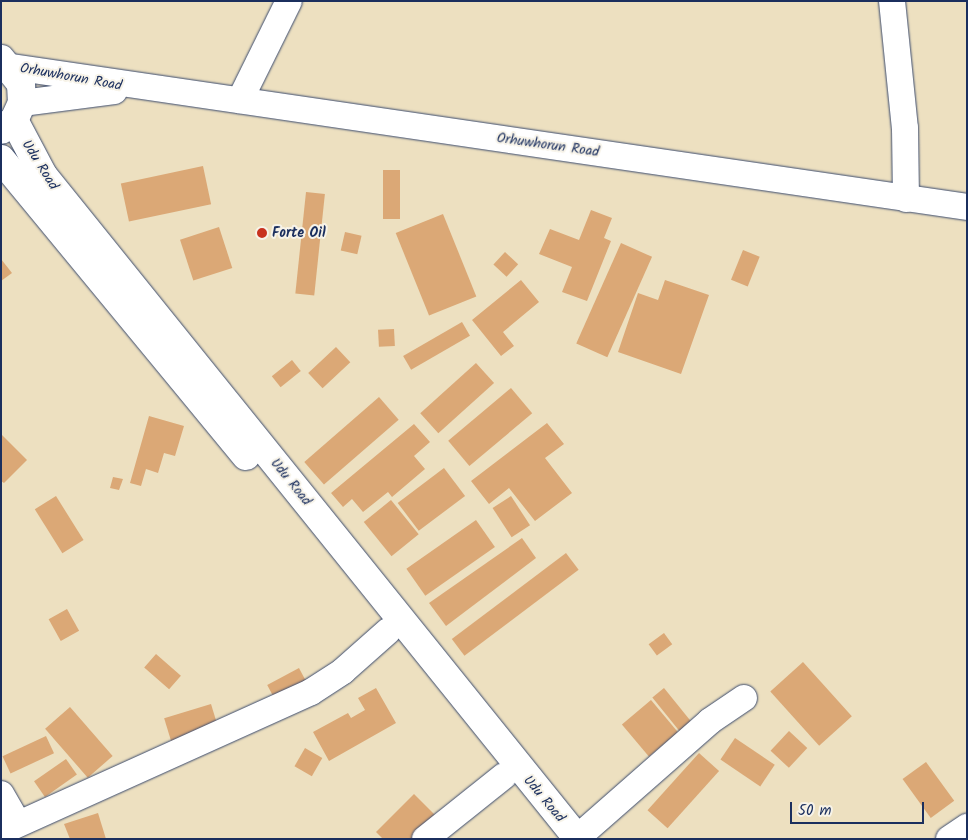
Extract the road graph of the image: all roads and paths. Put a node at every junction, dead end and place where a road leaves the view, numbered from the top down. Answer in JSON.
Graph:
{"nodes":[{"id":1,"x":289,"y":1,"type":"edge"},
{"id":2,"x":892,"y":1,"type":"edge"},
{"id":3,"x":7,"y":63,"type":"edge"},
{"id":4,"x":129,"y":88,"type":"junction"},
{"id":5,"x":240,"y":100,"type":"junction"},
{"id":6,"x":12,"y":118,"type":"edge"},
{"id":7,"x":1,"y":158,"type":"edge"},
{"id":8,"x":906,"y":199,"type":"junction"},
{"id":9,"x":967,"y":207,"type":"edge"},
{"id":10,"x":388,"y":631,"type":"junction"},
{"id":11,"x":744,"y":698,"type":"dead end"},
{"id":12,"x":504,"y":776,"type":"junction"},
{"id":13,"x":1,"y":794,"type":"edge"},
{"id":14,"x":967,"y":827,"type":"edge"},
{"id":15,"x":10,"y":828,"type":"edge"},
{"id":16,"x":570,"y":838,"type":"edge"},
{"id":17,"x":425,"y":839,"type":"edge"},
{"id":18,"x":949,"y":839,"type":"edge"}],
"edges":[{"from":1,"to":5,"type":"street"},
{"from":2,"to":8,"type":"street"},
{"from":3,"to":4,"type":"street","name":"Orhuwhorun Road"},
{"from":3,"to":6,"type":"main road","name":"Udu Road"},
{"from":4,"to":5,"type":"street","name":"Orhuwhorun Road"},
{"from":4,"to":6,"type":"street","name":"Orhuwhorun Road"},
{"from":5,"to":8,"type":"street","name":"Orhuwhorun Road"},
{"from":6,"to":16,"type":"main road","name":"Udu Road"},
{"from":7,"to":10,"type":"main road","name":"Udu Road"},
{"from":8,"to":9,"type":"street","name":"Orhuwhorun Road"},
{"from":10,"to":12,"type":"main road","name":"Udu Road"},
{"from":10,"to":15,"type":"street"},
{"from":11,"to":16,"type":"street"},
{"from":12,"to":16,"type":"main road","name":"Udu Road"},
{"from":12,"to":17,"type":"street"},
{"from":13,"to":15,"type":"street"},
{"from":14,"to":18,"type":"street"}]}
